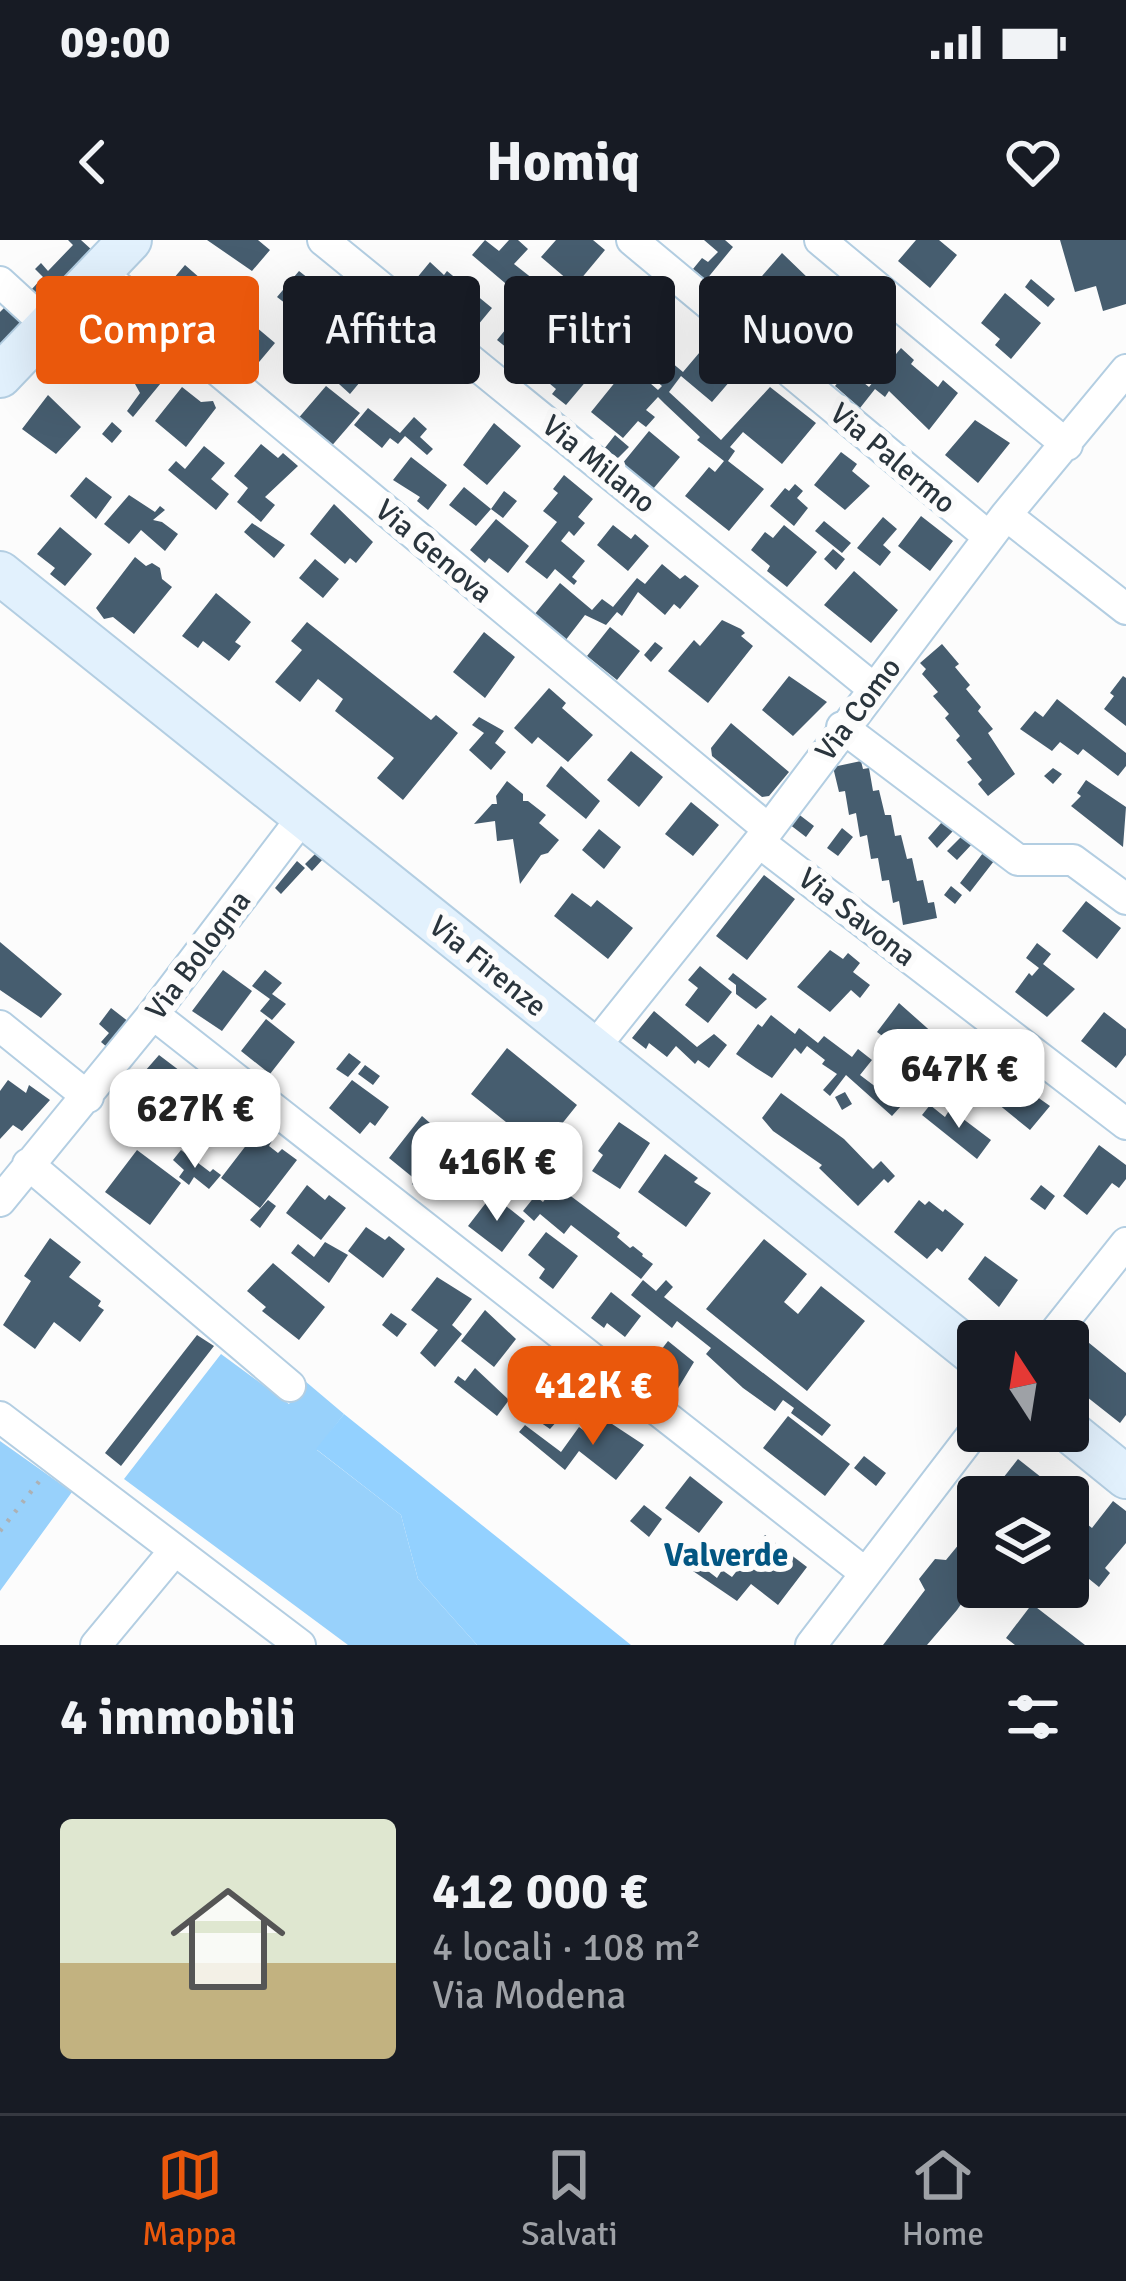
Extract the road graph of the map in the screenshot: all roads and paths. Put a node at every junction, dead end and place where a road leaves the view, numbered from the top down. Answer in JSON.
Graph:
{"nodes":[{"id":1,"x":130,"y":240,"type":"edge"},
{"id":2,"x":323,"y":240,"type":"edge"},
{"id":3,"x":632,"y":240,"type":"edge"},
{"id":4,"x":820,"y":240,"type":"edge"},
{"id":5,"x":100,"y":272,"type":"junction"},
{"id":6,"x":96,"y":276,"type":"edge"},
{"id":7,"x":0,"y":282,"type":"edge"},
{"id":8,"x":36,"y":315,"type":"edge"},
{"id":9,"x":36,"y":338,"type":"edge"},
{"id":10,"x":1126,"y":370,"type":"edge"},
{"id":11,"x":0,"y":376,"type":"edge"},
{"id":12,"x":1067,"y":445,"type":"junction"},
{"id":13,"x":998,"y":526,"type":"junction"},
{"id":14,"x":0,"y":573,"type":"edge"},
{"id":15,"x":1126,"y":609,"type":"edge"},
{"id":16,"x":874,"y":689,"type":"junction"},
{"id":17,"x":842,"y":728,"type":"junction"},
{"id":18,"x":302,"y":818,"type":"junction"},
{"id":19,"x":764,"y":835,"type":"junction"},
{"id":20,"x":1126,"y":898,"type":"edge"},
{"id":21,"x":153,"y":1014,"type":"junction"},
{"id":22,"x":0,"y":1026,"type":"edge"},
{"id":23,"x":592,"y":1049,"type":"junction"},
{"id":24,"x":88,"y":1097,"type":"junction"},
{"id":25,"x":1126,"y":1124,"type":"edge"},
{"id":26,"x":28,"y":1164,"type":"junction"},
{"id":27,"x":0,"y":1201,"type":"edge"},
{"id":28,"x":1126,"y":1243,"type":"edge"},
{"id":29,"x":1065,"y":1320,"type":"edge"},
{"id":30,"x":957,"y":1340,"type":"edge"},
{"id":31,"x":290,"y":1386,"type":"dead end"},
{"id":32,"x":0,"y":1418,"type":"edge"},
{"id":33,"x":1089,"y":1447,"type":"edge"},
{"id":34,"x":958,"y":1452,"type":"edge"},
{"id":35,"x":56,"y":1460,"type":"junction"},
{"id":36,"x":1126,"y":1477,"type":"edge"},
{"id":37,"x":0,"y":1532,"type":"edge"},
{"id":38,"x":175,"y":1550,"type":"junction"},
{"id":39,"x":864,"y":1572,"type":"junction"},
{"id":40,"x":97,"y":1645,"type":"edge"},
{"id":41,"x":300,"y":1645,"type":"edge"},
{"id":42,"x":811,"y":1645,"type":"edge"}],
"edges":[{"from":1,"to":5,"type":"street"},
{"from":2,"to":16,"type":"street","name":"Via Milano"},
{"from":3,"to":13,"type":"street","name":"Via Palermo"},
{"from":4,"to":12,"type":"street"},
{"from":5,"to":6,"type":"street"},
{"from":5,"to":19,"type":"street","name":"Via Genova"},
{"from":7,"to":8,"type":"street"},
{"from":9,"to":11,"type":"street"},
{"from":10,"to":12,"type":"street","name":"Via Como"},
{"from":12,"to":13,"type":"street","name":"Via Como"},
{"from":13,"to":15,"type":"street","name":"Via Palermo"},
{"from":13,"to":16,"type":"street","name":"Via Como"},
{"from":14,"to":18,"type":"street","name":"Via Firenze"},
{"from":16,"to":17,"type":"street","name":"Via Como"},
{"from":17,"to":19,"type":"street","name":"Via Como"},
{"from":17,"to":20,"type":"street"},
{"from":18,"to":21,"type":"street","name":"Via Bologna"},
{"from":18,"to":23,"type":"street","name":"Via Firenze"},
{"from":19,"to":23,"type":"street","name":"Via Como"},
{"from":19,"to":25,"type":"street","name":"Via Savona"},
{"from":21,"to":24,"type":"street","name":"Via Bologna"},
{"from":21,"to":39,"type":"street"},
{"from":22,"to":24,"type":"street"},
{"from":23,"to":30,"type":"street","name":"Via Firenze"},
{"from":24,"to":26,"type":"street","name":"Via Bologna"},
{"from":26,"to":27,"type":"street","name":"Via Bologna"},
{"from":26,"to":31,"type":"street"},
{"from":28,"to":29,"type":"street"},
{"from":32,"to":35,"type":"street"},
{"from":33,"to":36,"type":"street"},
{"from":34,"to":39,"type":"street"},
{"from":35,"to":37,"type":"path"},
{"from":35,"to":38,"type":"street"},
{"from":38,"to":40,"type":"street"},
{"from":38,"to":41,"type":"street"},
{"from":39,"to":42,"type":"street"}]}
